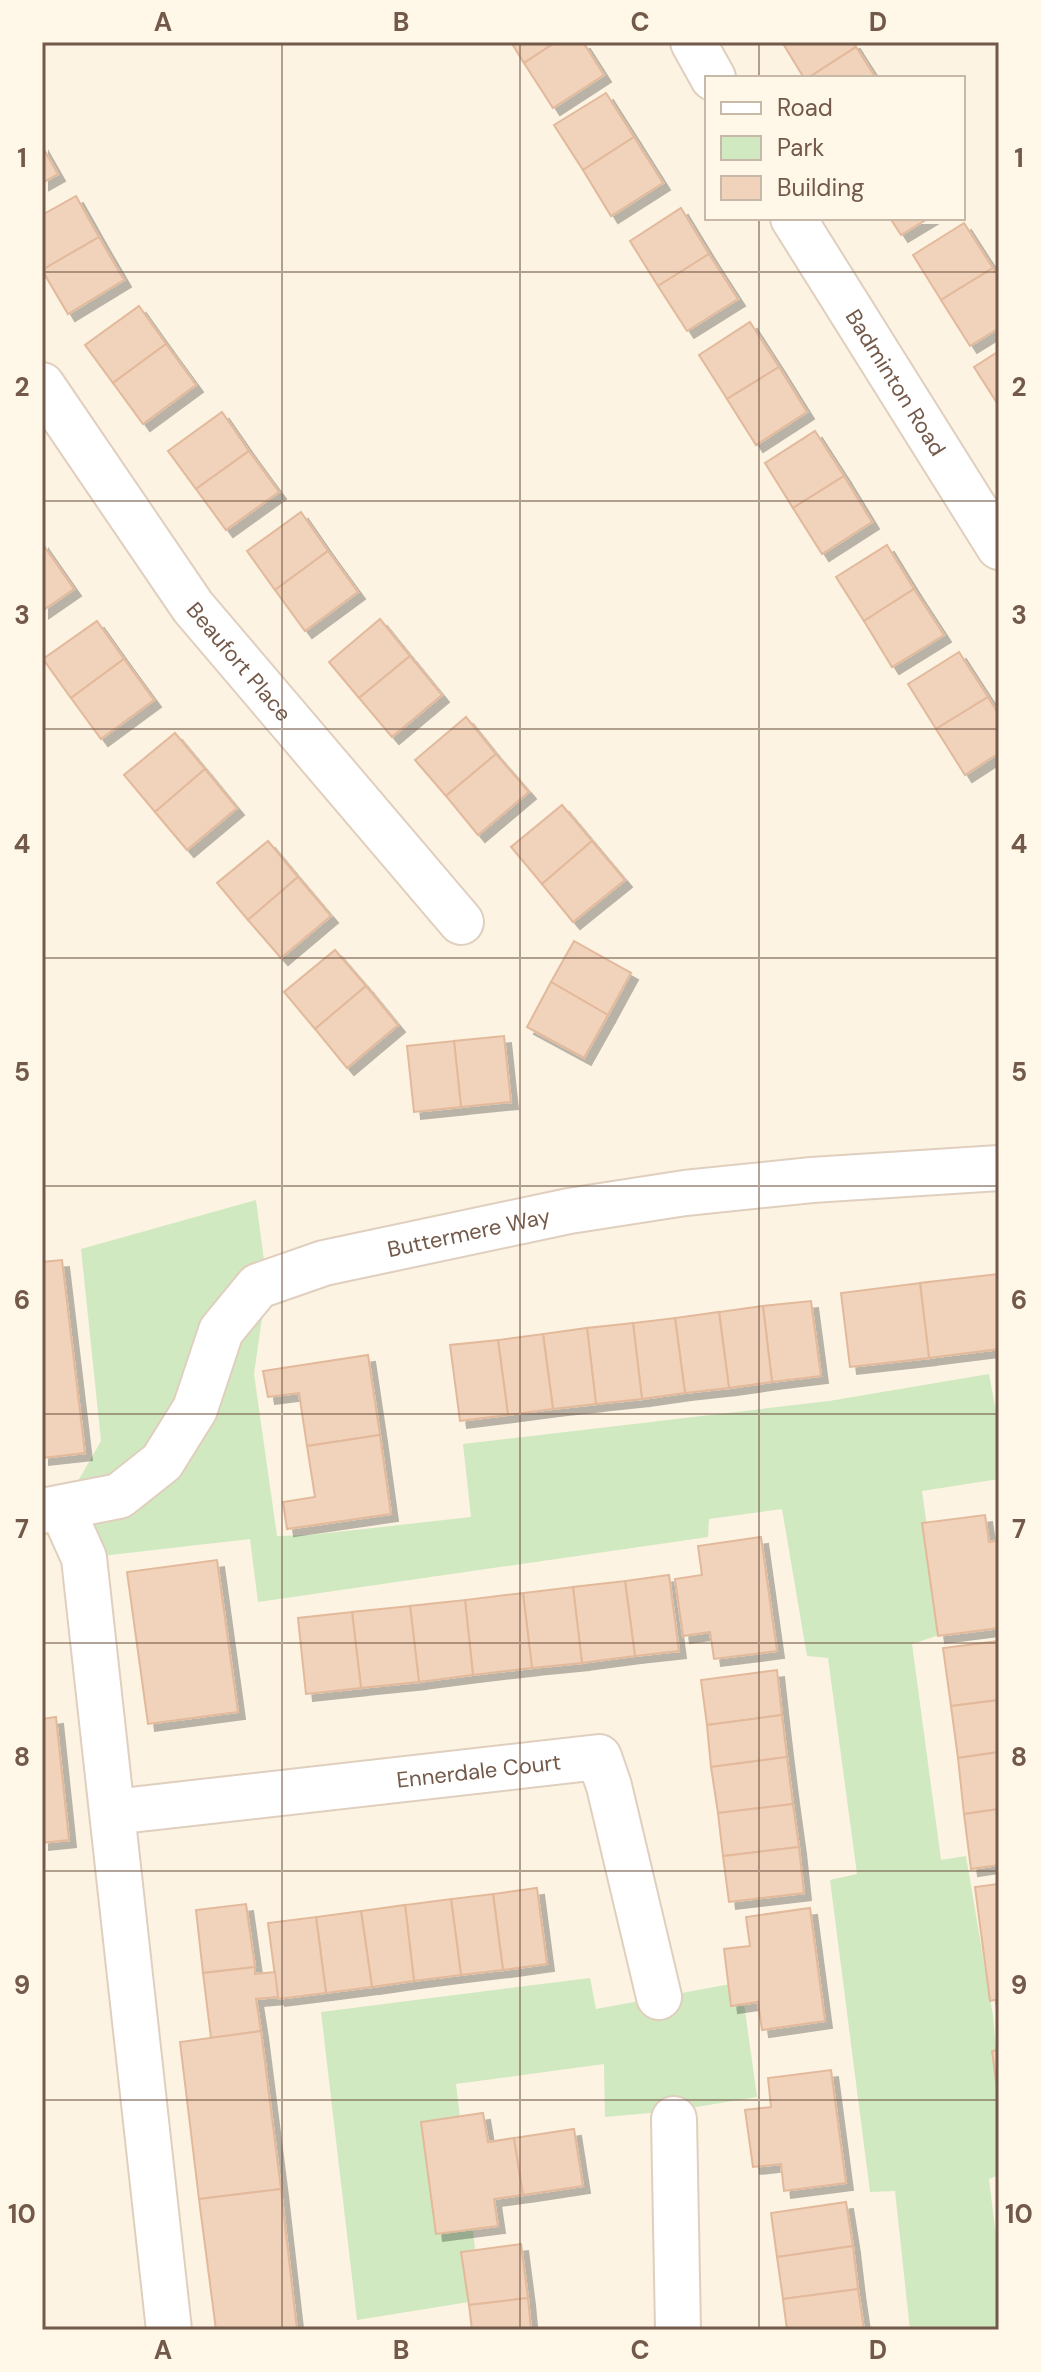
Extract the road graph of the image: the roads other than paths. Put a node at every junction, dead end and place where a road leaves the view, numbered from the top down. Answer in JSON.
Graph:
{"nodes":[{"id":1,"x":693,"y":42,"type":"edge"},
{"id":2,"x":712,"y":76,"type":"edge"},
{"id":3,"x":794,"y":220,"type":"edge"},
{"id":4,"x":42,"y":385,"type":"edge"},
{"id":5,"x":999,"y":547,"type":"edge"},
{"id":6,"x":461,"y":922,"type":"dead end"},
{"id":7,"x":999,"y":1168,"type":"edge"},
{"id":8,"x":52,"y":1510,"type":"edge"},
{"id":9,"x":113,"y":1812,"type":"junction"},
{"id":10,"x":659,"y":1997,"type":"dead end"},
{"id":11,"x":674,"y":2119,"type":"dead end"},
{"id":12,"x":169,"y":2330,"type":"edge"},
{"id":13,"x":678,"y":2330,"type":"edge"}],
"edges":[{"from":1,"to":2,"type":"street"},
{"from":3,"to":5,"type":"street","name":"Badminton Road"},
{"from":4,"to":6,"type":"street","name":"Beaufort Place"},
{"from":7,"to":8,"type":"street","name":"Buttermere Way"},
{"from":8,"to":9,"type":"street"},
{"from":9,"to":10,"type":"street","name":"Ennerdale Court"},
{"from":9,"to":12,"type":"street"},
{"from":11,"to":13,"type":"street"}]}
